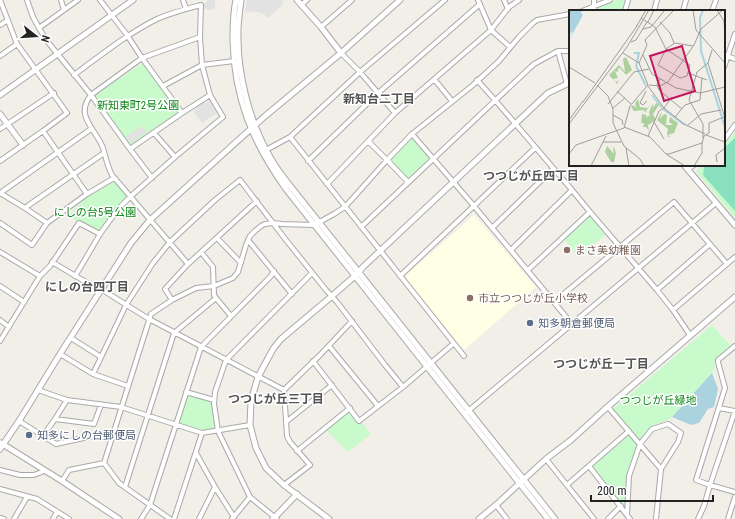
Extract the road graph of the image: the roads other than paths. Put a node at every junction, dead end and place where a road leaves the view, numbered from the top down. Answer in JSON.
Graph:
{"nodes":[{"id":1,"x":0,"y":0,"type":"edge"},
{"id":2,"x":27,"y":0,"type":"edge"},
{"id":3,"x":61,"y":0,"type":"edge"},
{"id":4,"x":78,"y":0,"type":"edge"},
{"id":5,"x":100,"y":0,"type":"edge"},
{"id":6,"x":133,"y":0,"type":"edge"},
{"id":7,"x":183,"y":0,"type":"edge"},
{"id":8,"x":236,"y":0,"type":"edge"},
{"id":9,"x":241,"y":0,"type":"edge"},
{"id":10,"x":297,"y":0,"type":"edge"},
{"id":11,"x":306,"y":0,"type":"edge"},
{"id":12,"x":352,"y":0,"type":"edge"},
{"id":13,"x":400,"y":0,"type":"edge"},
{"id":14,"x":445,"y":0,"type":"edge"},
{"id":15,"x":504,"y":0,"type":"edge"},
{"id":16,"x":519,"y":0,"type":"edge"},
{"id":17,"x":594,"y":0,"type":"edge"},
{"id":18,"x":610,"y":0,"type":"edge"},
{"id":19,"x":628,"y":0,"type":"edge"},
{"id":20,"x":657,"y":0,"type":"edge"},
{"id":21,"x":686,"y":0,"type":"edge"},
{"id":22,"x":716,"y":0,"type":"edge"},
{"id":23,"x":479,"y":2,"type":"edge"},
{"id":24,"x":301,"y":5,"type":"junction"},
{"id":25,"x":186,"y":9,"type":"junction"},
{"id":26,"x":508,"y":9,"type":"junction"},
{"id":27,"x":594,"y":9,"type":"edge"},
{"id":28,"x":64,"y":10,"type":"junction"},
{"id":29,"x":625,"y":10,"type":"edge"},
{"id":30,"x":654,"y":10,"type":"edge"},
{"id":31,"x":683,"y":10,"type":"edge"},
{"id":32,"x":712,"y":10,"type":"edge"},
{"id":33,"x":569,"y":14,"type":"edge"},
{"id":34,"x":112,"y":16,"type":"junction"},
{"id":35,"x":8,"y":20,"type":"junction"},
{"id":36,"x":0,"y":25,"type":"edge"},
{"id":37,"x":321,"y":27,"type":"junction"},
{"id":38,"x":39,"y":28,"type":"junction"},
{"id":39,"x":492,"y":30,"type":"junction"},
{"id":40,"x":735,"y":34,"type":"edge"},
{"id":41,"x":128,"y":35,"type":"junction"},
{"id":42,"x":200,"y":37,"type":"junction"},
{"id":43,"x":17,"y":44,"type":"junction"},
{"id":44,"x":510,"y":47,"type":"junction"},
{"id":45,"x":569,"y":50,"type":"edge"},
{"id":46,"x":558,"y":51,"type":"junction"},
{"id":47,"x":341,"y":53,"type":"junction"},
{"id":48,"x":58,"y":54,"type":"junction"},
{"id":49,"x":0,"y":56,"type":"edge"},
{"id":50,"x":726,"y":56,"type":"edge"},
{"id":51,"x":142,"y":58,"type":"junction"},
{"id":52,"x":735,"y":59,"type":"edge"},
{"id":53,"x":234,"y":61,"type":"junction"},
{"id":54,"x":202,"y":64,"type":"junction"},
{"id":55,"x":35,"y":70,"type":"junction"},
{"id":56,"x":360,"y":72,"type":"junction"},
{"id":57,"x":74,"y":75,"type":"junction"},
{"id":58,"x":434,"y":79,"type":"junction"},
{"id":59,"x":477,"y":80,"type":"junction"},
{"id":60,"x":569,"y":84,"type":"edge"},
{"id":61,"x":162,"y":86,"type":"junction"},
{"id":62,"x":54,"y":93,"type":"junction"},
{"id":63,"x":377,"y":94,"type":"junction"},
{"id":64,"x":0,"y":95,"type":"edge"},
{"id":65,"x":91,"y":95,"type":"junction"},
{"id":66,"x":210,"y":95,"type":"junction"},
{"id":67,"x":495,"y":100,"type":"junction"},
{"id":68,"x":452,"y":101,"type":"junction"},
{"id":69,"x":182,"y":113,"type":"junction"},
{"id":70,"x":395,"y":113,"type":"junction"},
{"id":71,"x":0,"y":114,"type":"edge"},
{"id":72,"x":515,"y":123,"type":"junction"},
{"id":73,"x":7,"y":124,"type":"junction"},
{"id":74,"x":735,"y":125,"type":"edge"},
{"id":75,"x":253,"y":128,"type":"junction"},
{"id":76,"x":0,"y":129,"type":"edge"},
{"id":77,"x":91,"y":129,"type":"junction"},
{"id":78,"x":43,"y":131,"type":"junction"},
{"id":79,"x":154,"y":133,"type":"junction"},
{"id":80,"x":412,"y":134,"type":"junction"},
{"id":81,"x":290,"y":137,"type":"junction"},
{"id":82,"x":725,"y":139,"type":"edge"},
{"id":83,"x":368,"y":141,"type":"junction"},
{"id":84,"x":23,"y":145,"type":"junction"},
{"id":85,"x":535,"y":148,"type":"junction"},
{"id":86,"x":130,"y":149,"type":"junction"},
{"id":87,"x":264,"y":151,"type":"junction"},
{"id":88,"x":58,"y":153,"type":"junction"},
{"id":89,"x":104,"y":153,"type":"junction"},
{"id":90,"x":175,"y":157,"type":"junction"},
{"id":91,"x":433,"y":158,"type":"junction"},
{"id":92,"x":387,"y":160,"type":"junction"},
{"id":93,"x":0,"y":161,"type":"edge"},
{"id":94,"x":308,"y":161,"type":"junction"},
{"id":95,"x":686,"y":167,"type":"edge"},
{"id":96,"x":553,"y":169,"type":"junction"},
{"id":97,"x":72,"y":174,"type":"junction"},
{"id":98,"x":114,"y":178,"type":"junction"},
{"id":99,"x":152,"y":178,"type":"junction"},
{"id":100,"x":408,"y":182,"type":"junction"},
{"id":101,"x":453,"y":182,"type":"junction"},
{"id":102,"x":326,"y":184,"type":"junction"},
{"id":103,"x":572,"y":190,"type":"junction"},
{"id":104,"x":0,"y":193,"type":"edge"},
{"id":105,"x":88,"y":194,"type":"junction"},
{"id":106,"x":130,"y":197,"type":"junction"},
{"id":107,"x":257,"y":201,"type":"junction"},
{"id":108,"x":716,"y":203,"type":"junction"},
{"id":109,"x":474,"y":206,"type":"junction"},
{"id":110,"x":345,"y":207,"type":"junction"},
{"id":111,"x":25,"y":208,"type":"junction"},
{"id":112,"x":590,"y":212,"type":"junction"},
{"id":113,"x":150,"y":220,"type":"junction"},
{"id":114,"x":0,"y":223,"type":"edge"},
{"id":115,"x":47,"y":223,"type":"junction"},
{"id":116,"x":273,"y":223,"type":"junction"},
{"id":117,"x":316,"y":223,"type":"junction"},
{"id":118,"x":692,"y":223,"type":"junction"},
{"id":119,"x":735,"y":225,"type":"edge"},
{"id":120,"x":361,"y":227,"type":"junction"},
{"id":121,"x":492,"y":228,"type":"junction"},
{"id":122,"x":100,"y":234,"type":"junction"},
{"id":123,"x":217,"y":238,"type":"junction"},
{"id":124,"x":248,"y":240,"type":"junction"},
{"id":125,"x":170,"y":242,"type":"junction"},
{"id":126,"x":710,"y":244,"type":"junction"},
{"id":127,"x":620,"y":247,"type":"junction"},
{"id":128,"x":511,"y":250,"type":"junction"},
{"id":129,"x":380,"y":251,"type":"junction"},
{"id":130,"x":0,"y":252,"type":"edge"},
{"id":131,"x":201,"y":252,"type":"junction"},
{"id":132,"x":735,"y":257,"type":"edge"},
{"id":133,"x":52,"y":262,"type":"junction"},
{"id":134,"x":240,"y":263,"type":"junction"},
{"id":135,"x":188,"y":264,"type":"junction"},
{"id":136,"x":727,"y":264,"type":"junction"},
{"id":137,"x":638,"y":269,"type":"junction"},
{"id":138,"x":528,"y":270,"type":"junction"},
{"id":139,"x":274,"y":271,"type":"junction"},
{"id":140,"x":312,"y":273,"type":"junction"},
{"id":141,"x":357,"y":274,"type":"junction"},
{"id":142,"x":40,"y":276,"type":"junction"},
{"id":143,"x":75,"y":276,"type":"junction"},
{"id":144,"x":400,"y":276,"type":"junction"},
{"id":145,"x":0,"y":286,"type":"edge"},
{"id":146,"x":214,"y":286,"type":"junction"},
{"id":147,"x":101,"y":289,"type":"junction"},
{"id":148,"x":657,"y":290,"type":"junction"},
{"id":149,"x":292,"y":294,"type":"junction"},
{"id":150,"x":332,"y":296,"type":"junction"},
{"id":151,"x":735,"y":297,"type":"edge"},
{"id":152,"x":216,"y":298,"type":"junction"},
{"id":153,"x":172,"y":300,"type":"junction"},
{"id":154,"x":24,"y":302,"type":"junction"},
{"id":155,"x":554,"y":302,"type":"junction"},
{"id":156,"x":126,"y":305,"type":"junction"},
{"id":157,"x":673,"y":310,"type":"junction"},
{"id":158,"x":231,"y":316,"type":"junction"},
{"id":159,"x":149,"y":319,"type":"junction"},
{"id":160,"x":0,"y":320,"type":"edge"},
{"id":161,"x":352,"y":321,"type":"junction"},
{"id":162,"x":572,"y":324,"type":"junction"},
{"id":163,"x":10,"y":327,"type":"junction"},
{"id":164,"x":174,"y":333,"type":"junction"},
{"id":165,"x":690,"y":335,"type":"junction"},
{"id":166,"x":71,"y":338,"type":"junction"},
{"id":167,"x":0,"y":341,"type":"edge"},
{"id":168,"x":453,"y":344,"type":"junction"},
{"id":169,"x":329,"y":346,"type":"junction"},
{"id":170,"x":735,"y":346,"type":"edge"},
{"id":171,"x":200,"y":347,"type":"junction"},
{"id":172,"x":60,"y":354,"type":"junction"},
{"id":173,"x":464,"y":356,"type":"dead end"},
{"id":174,"x":101,"y":357,"type":"junction"},
{"id":175,"x":226,"y":360,"type":"junction"},
{"id":176,"x":313,"y":361,"type":"junction"},
{"id":177,"x":428,"y":365,"type":"junction"},
{"id":178,"x":93,"y":374,"type":"junction"},
{"id":179,"x":258,"y":377,"type":"junction"},
{"id":180,"x":332,"y":385,"type":"junction"},
{"id":181,"x":128,"y":386,"type":"junction"},
{"id":182,"x":403,"y":386,"type":"junction"},
{"id":183,"x":38,"y":390,"type":"junction"},
{"id":184,"x":284,"y":390,"type":"junction"},
{"id":185,"x":186,"y":392,"type":"junction"},
{"id":186,"x":67,"y":400,"type":"junction"},
{"id":187,"x":214,"y":400,"type":"junction"},
{"id":188,"x":101,"y":405,"type":"junction"},
{"id":189,"x":378,"y":406,"type":"junction"},
{"id":190,"x":121,"y":407,"type":"junction"},
{"id":191,"x":608,"y":407,"type":"junction"},
{"id":192,"x":350,"y":408,"type":"junction"},
{"id":193,"x":719,"y":408,"type":"junction"},
{"id":194,"x":735,"y":411,"type":"edge"},
{"id":195,"x":467,"y":412,"type":"junction"},
{"id":196,"x":147,"y":415,"type":"junction"},
{"id":197,"x":55,"y":419,"type":"junction"},
{"id":198,"x":19,"y":421,"type":"junction"},
{"id":199,"x":286,"y":422,"type":"junction"},
{"id":200,"x":175,"y":424,"type":"junction"},
{"id":201,"x":250,"y":425,"type":"junction"},
{"id":202,"x":218,"y":431,"type":"junction"},
{"id":203,"x":629,"y":431,"type":"junction"},
{"id":204,"x":202,"y":433,"type":"junction"},
{"id":205,"x":43,"y":436,"type":"junction"},
{"id":206,"x":112,"y":438,"type":"junction"},
{"id":207,"x":640,"y":444,"type":"junction"},
{"id":208,"x":1,"y":446,"type":"edge"},
{"id":209,"x":297,"y":451,"type":"junction"},
{"id":210,"x":196,"y":453,"type":"junction"},
{"id":211,"x":546,"y":459,"type":"junction"},
{"id":212,"x":104,"y":463,"type":"junction"},
{"id":213,"x":589,"y":466,"type":"junction"},
{"id":214,"x":661,"y":469,"type":"junction"},
{"id":215,"x":0,"y":470,"type":"edge"},
{"id":216,"x":44,"y":471,"type":"junction"},
{"id":217,"x":62,"y":481,"type":"junction"},
{"id":218,"x":522,"y":482,"type":"junction"},
{"id":219,"x":284,"y":485,"type":"junction"},
{"id":220,"x":567,"y":485,"type":"junction"},
{"id":221,"x":710,"y":485,"type":"junction"},
{"id":222,"x":125,"y":486,"type":"junction"},
{"id":223,"x":215,"y":487,"type":"junction"},
{"id":224,"x":0,"y":489,"type":"edge"},
{"id":225,"x":735,"y":492,"type":"edge"},
{"id":226,"x":297,"y":494,"type":"junction"},
{"id":227,"x":27,"y":497,"type":"junction"},
{"id":228,"x":250,"y":497,"type":"junction"},
{"id":229,"x":735,"y":497,"type":"edge"},
{"id":230,"x":150,"y":505,"type":"junction"},
{"id":231,"x":496,"y":505,"type":"junction"},
{"id":232,"x":621,"y":506,"type":"junction"},
{"id":233,"x":57,"y":512,"type":"junction"},
{"id":234,"x":629,"y":517,"type":"edge"},
{"id":235,"x":0,"y":518,"type":"edge"},
{"id":236,"x":233,"y":518,"type":"edge"},
{"id":237,"x":275,"y":518,"type":"edge"},
{"id":238,"x":4,"y":519,"type":"edge"},
{"id":239,"x":14,"y":519,"type":"edge"},
{"id":240,"x":53,"y":519,"type":"edge"},
{"id":241,"x":69,"y":519,"type":"edge"},
{"id":242,"x":120,"y":519,"type":"edge"},
{"id":243,"x":141,"y":519,"type":"edge"},
{"id":244,"x":170,"y":519,"type":"edge"},
{"id":245,"x":174,"y":519,"type":"edge"},
{"id":246,"x":199,"y":519,"type":"edge"},
{"id":247,"x":330,"y":519,"type":"edge"},
{"id":248,"x":479,"y":519,"type":"edge"},
{"id":249,"x":507,"y":519,"type":"edge"},
{"id":250,"x":548,"y":519,"type":"edge"},
{"id":251,"x":555,"y":519,"type":"edge"},
{"id":252,"x":594,"y":519,"type":"edge"},
{"id":253,"x":608,"y":519,"type":"edge"},
{"id":254,"x":656,"y":519,"type":"edge"},
{"id":255,"x":698,"y":519,"type":"edge"},
{"id":256,"x":728,"y":519,"type":"edge"}],
"edges":[{"from":1,"to":35,"type":"street"},
{"from":2,"to":38,"type":"street"},
{"from":3,"to":28,"type":"street"},
{"from":4,"to":28,"type":"street"},
{"from":5,"to":34,"type":"street"},
{"from":6,"to":34,"type":"street"},
{"from":7,"to":25,"type":"street"},
{"from":8,"to":53,"type":"street"},
{"from":9,"to":75,"type":"street"},
{"from":10,"to":24,"type":"street"},
{"from":11,"to":24,"type":"street"},
{"from":12,"to":37,"type":"street"},
{"from":13,"to":47,"type":"street"},
{"from":14,"to":56,"type":"street"},
{"from":15,"to":26,"type":"street"},
{"from":16,"to":26,"type":"street"},
{"from":17,"to":27,"type":"street"},
{"from":18,"to":27,"type":"street"},
{"from":19,"to":29,"type":"street"},
{"from":20,"to":30,"type":"street"},
{"from":21,"to":31,"type":"street"},
{"from":22,"to":32,"type":"street"},
{"from":23,"to":39,"type":"street"},
{"from":23,"to":63,"type":"street"},
{"from":24,"to":37,"type":"street"},
{"from":25,"to":41,"type":"street"},
{"from":25,"to":42,"type":"street"},
{"from":26,"to":39,"type":"street"},
{"from":28,"to":38,"type":"street"},
{"from":33,"to":44,"type":"street"},
{"from":34,"to":41,"type":"street"},
{"from":34,"to":48,"type":"street"},
{"from":35,"to":36,"type":"street"},
{"from":35,"to":43,"type":"street"},
{"from":37,"to":47,"type":"street"},
{"from":38,"to":48,"type":"street"},
{"from":39,"to":44,"type":"street"},
{"from":39,"to":58,"type":"street"},
{"from":40,"to":50,"type":"street"},
{"from":41,"to":51,"type":"street"},
{"from":41,"to":57,"type":"street"},
{"from":42,"to":51,"type":"street"},
{"from":42,"to":54,"type":"street"},
{"from":43,"to":49,"type":"street"},
{"from":43,"to":55,"type":"street"},
{"from":44,"to":59,"type":"street"},
{"from":45,"to":46,"type":"street"},
{"from":46,"to":60,"type":"street"},
{"from":46,"to":67,"type":"street"},
{"from":47,"to":56,"type":"street"},
{"from":47,"to":75,"type":"street"},
{"from":48,"to":55,"type":"street"},
{"from":48,"to":57,"type":"street"},
{"from":50,"to":52,"type":"street"},
{"from":51,"to":61,"type":"street"},
{"from":51,"to":65,"type":"street"},
{"from":53,"to":54,"type":"street"},
{"from":53,"to":75,"type":"street"},
{"from":54,"to":61,"type":"street"},
{"from":54,"to":66,"type":"street"},
{"from":55,"to":62,"type":"street"},
{"from":55,"to":64,"type":"street"},
{"from":56,"to":63,"type":"street"},
{"from":56,"to":81,"type":"street"},
{"from":57,"to":65,"type":"street"},
{"from":58,"to":68,"type":"street"},
{"from":58,"to":70,"type":"street"},
{"from":59,"to":67,"type":"street"},
{"from":59,"to":68,"type":"street"},
{"from":60,"to":72,"type":"street"},
{"from":61,"to":69,"type":"street"},
{"from":62,"to":73,"type":"street"},
{"from":62,"to":78,"type":"street"},
{"from":63,"to":70,"type":"street"},
{"from":63,"to":94,"type":"street"},
{"from":65,"to":77,"type":"street"},
{"from":65,"to":86,"type":"street"},
{"from":66,"to":69,"type":"street"},
{"from":66,"to":90,"type":"street"},
{"from":67,"to":72,"type":"street"},
{"from":67,"to":91,"type":"street"},
{"from":68,"to":80,"type":"street"},
{"from":69,"to":79,"type":"street"},
{"from":70,"to":83,"type":"street"},
{"from":71,"to":73,"type":"street"},
{"from":72,"to":85,"type":"street"},
{"from":72,"to":101,"type":"street"},
{"from":73,"to":76,"type":"street"},
{"from":73,"to":84,"type":"street"},
{"from":74,"to":82,"type":"street"},
{"from":75,"to":87,"type":"street"},
{"from":75,"to":113,"type":"street"},
{"from":77,"to":88,"type":"street"},
{"from":77,"to":89,"type":"street"},
{"from":78,"to":84,"type":"street"},
{"from":78,"to":88,"type":"street"},
{"from":79,"to":86,"type":"street"},
{"from":79,"to":90,"type":"street"},
{"from":80,"to":91,"type":"street"},
{"from":80,"to":92,"type":"street"},
{"from":81,"to":87,"type":"street"},
{"from":81,"to":94,"type":"street"},
{"from":83,"to":92,"type":"street"},
{"from":83,"to":102,"type":"street"},
{"from":84,"to":93,"type":"street"},
{"from":85,"to":96,"type":"street"},
{"from":85,"to":109,"type":"street"},
{"from":86,"to":99,"type":"street"},
{"from":87,"to":117,"type":"street"},
{"from":88,"to":97,"type":"street"},
{"from":88,"to":104,"type":"street"},
{"from":89,"to":97,"type":"street"},
{"from":89,"to":98,"type":"street"},
{"from":90,"to":99,"type":"street"},
{"from":91,"to":100,"type":"street"},
{"from":91,"to":101,"type":"street"},
{"from":92,"to":100,"type":"street"},
{"from":92,"to":110,"type":"street"},
{"from":94,"to":102,"type":"street"},
{"from":95,"to":108,"type":"street"},
{"from":96,"to":103,"type":"street"},
{"from":96,"to":121,"type":"street"},
{"from":97,"to":105,"type":"street"},
{"from":97,"to":111,"type":"street"},
{"from":98,"to":105,"type":"street"},
{"from":98,"to":106,"type":"street"},
{"from":99,"to":106,"type":"street"},
{"from":100,"to":120,"type":"street"},
{"from":101,"to":109,"type":"street"},
{"from":101,"to":129,"type":"street"},
{"from":102,"to":110,"type":"street"},
{"from":103,"to":112,"type":"street"},
{"from":103,"to":128,"type":"street"},
{"from":104,"to":111,"type":"street"},
{"from":105,"to":115,"type":"street"},
{"from":106,"to":113,"type":"street"},
{"from":106,"to":122,"type":"street"},
{"from":107,"to":116,"type":"street"},
{"from":107,"to":123,"type":"street"},
{"from":107,"to":125,"type":"street"},
{"from":108,"to":118,"type":"street"},
{"from":108,"to":119,"type":"street"},
{"from":109,"to":121,"type":"street"},
{"from":109,"to":144,"type":"street"},
{"from":110,"to":117,"type":"street"},
{"from":110,"to":120,"type":"street"},
{"from":111,"to":115,"type":"street"},
{"from":112,"to":127,"type":"street"},
{"from":112,"to":138,"type":"street"},
{"from":113,"to":125,"type":"street"},
{"from":113,"to":147,"type":"street"},
{"from":114,"to":115,"type":"street"},
{"from":116,"to":117,"type":"street"},
{"from":116,"to":124,"type":"street"},
{"from":116,"to":140,"type":"street"},
{"from":117,"to":141,"type":"street"},
{"from":118,"to":126,"type":"street"},
{"from":118,"to":127,"type":"street"},
{"from":118,"to":137,"type":"street"},
{"from":120,"to":129,"type":"street"},
{"from":121,"to":128,"type":"street"},
{"from":122,"to":133,"type":"street"},
{"from":122,"to":143,"type":"street"},
{"from":123,"to":131,"type":"street"},
{"from":123,"to":134,"type":"street"},
{"from":124,"to":134,"type":"street"},
{"from":124,"to":139,"type":"street"},
{"from":125,"to":135,"type":"street"},
{"from":125,"to":156,"type":"street"},
{"from":126,"to":136,"type":"street"},
{"from":126,"to":148,"type":"street"},
{"from":127,"to":137,"type":"street"},
{"from":127,"to":155,"type":"street"},
{"from":128,"to":138,"type":"street"},
{"from":129,"to":141,"type":"street"},
{"from":129,"to":144,"type":"street"},
{"from":130,"to":142,"type":"street"},
{"from":131,"to":135,"type":"street"},
{"from":131,"to":146,"type":"street"},
{"from":132,"to":136,"type":"street"},
{"from":133,"to":142,"type":"street"},
{"from":133,"to":143,"type":"street"},
{"from":134,"to":146,"type":"street"},
{"from":135,"to":153,"type":"street"},
{"from":136,"to":157,"type":"street"},
{"from":137,"to":148,"type":"street"},
{"from":137,"to":162,"type":"street"},
{"from":138,"to":155,"type":"street"},
{"from":139,"to":149,"type":"street"},
{"from":139,"to":158,"type":"street"},
{"from":140,"to":149,"type":"street"},
{"from":140,"to":150,"type":"street"},
{"from":141,"to":150,"type":"street"},
{"from":141,"to":177,"type":"street"},
{"from":142,"to":154,"type":"street"},
{"from":143,"to":147,"type":"street"},
{"from":144,"to":168,"type":"street"},
{"from":145,"to":154,"type":"street"},
{"from":146,"to":152,"type":"street"},
{"from":146,"to":153,"type":"street"},
{"from":147,"to":156,"type":"street"},
{"from":147,"to":166,"type":"street"},
{"from":148,"to":157,"type":"street"},
{"from":149,"to":175,"type":"street"},
{"from":150,"to":161,"type":"street"},
{"from":150,"to":179,"type":"street"},
{"from":151,"to":165,"type":"street"},
{"from":152,"to":158,"type":"street"},
{"from":152,"to":164,"type":"street"},
{"from":153,"to":159,"type":"street"},
{"from":154,"to":163,"type":"street"},
{"from":155,"to":162,"type":"street"},
{"from":156,"to":159,"type":"street"},
{"from":156,"to":174,"type":"street"},
{"from":157,"to":165,"type":"street"},
{"from":158,"to":171,"type":"street"},
{"from":159,"to":164,"type":"street"},
{"from":159,"to":181,"type":"street"},
{"from":160,"to":163,"type":"street"},
{"from":161,"to":169,"type":"street"},
{"from":161,"to":182,"type":"street"},
{"from":162,"to":195,"type":"street"},
{"from":163,"to":167,"type":"street"},
{"from":164,"to":171,"type":"street"},
{"from":164,"to":196,"type":"street"},
{"from":165,"to":191,"type":"street"},
{"from":166,"to":172,"type":"street"},
{"from":166,"to":174,"type":"street"},
{"from":168,"to":173,"type":"street"},
{"from":168,"to":177,"type":"street"},
{"from":169,"to":176,"type":"street"},
{"from":169,"to":189,"type":"street"},
{"from":170,"to":193,"type":"street"},
{"from":171,"to":175,"type":"street"},
{"from":171,"to":185,"type":"street"},
{"from":172,"to":178,"type":"street"},
{"from":172,"to":183,"type":"street"},
{"from":174,"to":178,"type":"street"},
{"from":175,"to":179,"type":"street"},
{"from":175,"to":187,"type":"street"},
{"from":176,"to":180,"type":"street"},
{"from":176,"to":184,"type":"street"},
{"from":177,"to":182,"type":"street"},
{"from":177,"to":195,"type":"street"},
{"from":178,"to":181,"type":"street"},
{"from":179,"to":184,"type":"street"},
{"from":179,"to":201,"type":"street"},
{"from":180,"to":192,"type":"street"},
{"from":180,"to":199,"type":"street"},
{"from":181,"to":190,"type":"street"},
{"from":182,"to":189,"type":"street"},
{"from":183,"to":186,"type":"street"},
{"from":183,"to":198,"type":"street"},
{"from":184,"to":199,"type":"street"},
{"from":185,"to":187,"type":"street"},
{"from":185,"to":200,"type":"street"},
{"from":186,"to":188,"type":"street"},
{"from":186,"to":197,"type":"street"},
{"from":187,"to":202,"type":"street"},
{"from":188,"to":190,"type":"street"},
{"from":188,"to":197,"type":"street"},
{"from":189,"to":192,"type":"street"},
{"from":190,"to":196,"type":"street"},
{"from":190,"to":206,"type":"street"},
{"from":191,"to":203,"type":"street"},
{"from":191,"to":211,"type":"street"},
{"from":192,"to":209,"type":"street"},
{"from":193,"to":194,"type":"street"},
{"from":193,"to":221,"type":"street"},
{"from":194,"to":221,"type":"street"},
{"from":195,"to":218,"type":"street"},
{"from":196,"to":200,"type":"street"},
{"from":196,"to":222,"type":"street"},
{"from":197,"to":205,"type":"street"},
{"from":198,"to":205,"type":"street"},
{"from":198,"to":208,"type":"street"},
{"from":199,"to":209,"type":"street"},
{"from":200,"to":204,"type":"street"},
{"from":200,"to":230,"type":"street"},
{"from":201,"to":202,"type":"street"},
{"from":201,"to":219,"type":"street"},
{"from":202,"to":204,"type":"street"},
{"from":202,"to":228,"type":"street"},
{"from":203,"to":207,"type":"street"},
{"from":203,"to":213,"type":"street"},
{"from":204,"to":210,"type":"street"},
{"from":205,"to":206,"type":"street"},
{"from":206,"to":212,"type":"street"},
{"from":207,"to":214,"type":"street"},
{"from":207,"to":214,"type":"street"},
{"from":207,"to":234,"type":"street"},
{"from":208,"to":216,"type":"street"},
{"from":209,"to":219,"type":"street"},
{"from":210,"to":223,"type":"street"},
{"from":210,"to":245,"type":"street"},
{"from":211,"to":218,"type":"street"},
{"from":211,"to":220,"type":"street"},
{"from":212,"to":217,"type":"street"},
{"from":212,"to":222,"type":"street"},
{"from":213,"to":220,"type":"street"},
{"from":213,"to":232,"type":"street"},
{"from":214,"to":254,"type":"street"},
{"from":215,"to":216,"type":"street"},
{"from":216,"to":217,"type":"street"},
{"from":217,"to":242,"type":"street"},
{"from":218,"to":231,"type":"street"},
{"from":218,"to":250,"type":"street"},
{"from":218,"to":251,"type":"street"},
{"from":219,"to":226,"type":"street"},
{"from":220,"to":252,"type":"street"},
{"from":221,"to":225,"type":"street"},
{"from":221,"to":255,"type":"street"},
{"from":222,"to":230,"type":"street"},
{"from":223,"to":236,"type":"street"},
{"from":223,"to":246,"type":"street"},
{"from":224,"to":227,"type":"street"},
{"from":226,"to":237,"type":"street"},
{"from":226,"to":247,"type":"street"},
{"from":227,"to":233,"type":"street"},
{"from":227,"to":239,"type":"street"},
{"from":228,"to":236,"type":"street"},
{"from":228,"to":237,"type":"street"},
{"from":229,"to":256,"type":"street"},
{"from":230,"to":243,"type":"street"},
{"from":230,"to":244,"type":"street"},
{"from":231,"to":248,"type":"street"},
{"from":231,"to":249,"type":"street"},
{"from":232,"to":234,"type":"street"},
{"from":232,"to":253,"type":"street"},
{"from":233,"to":240,"type":"street"},
{"from":233,"to":241,"type":"street"},
{"from":235,"to":238,"type":"street"}]}
